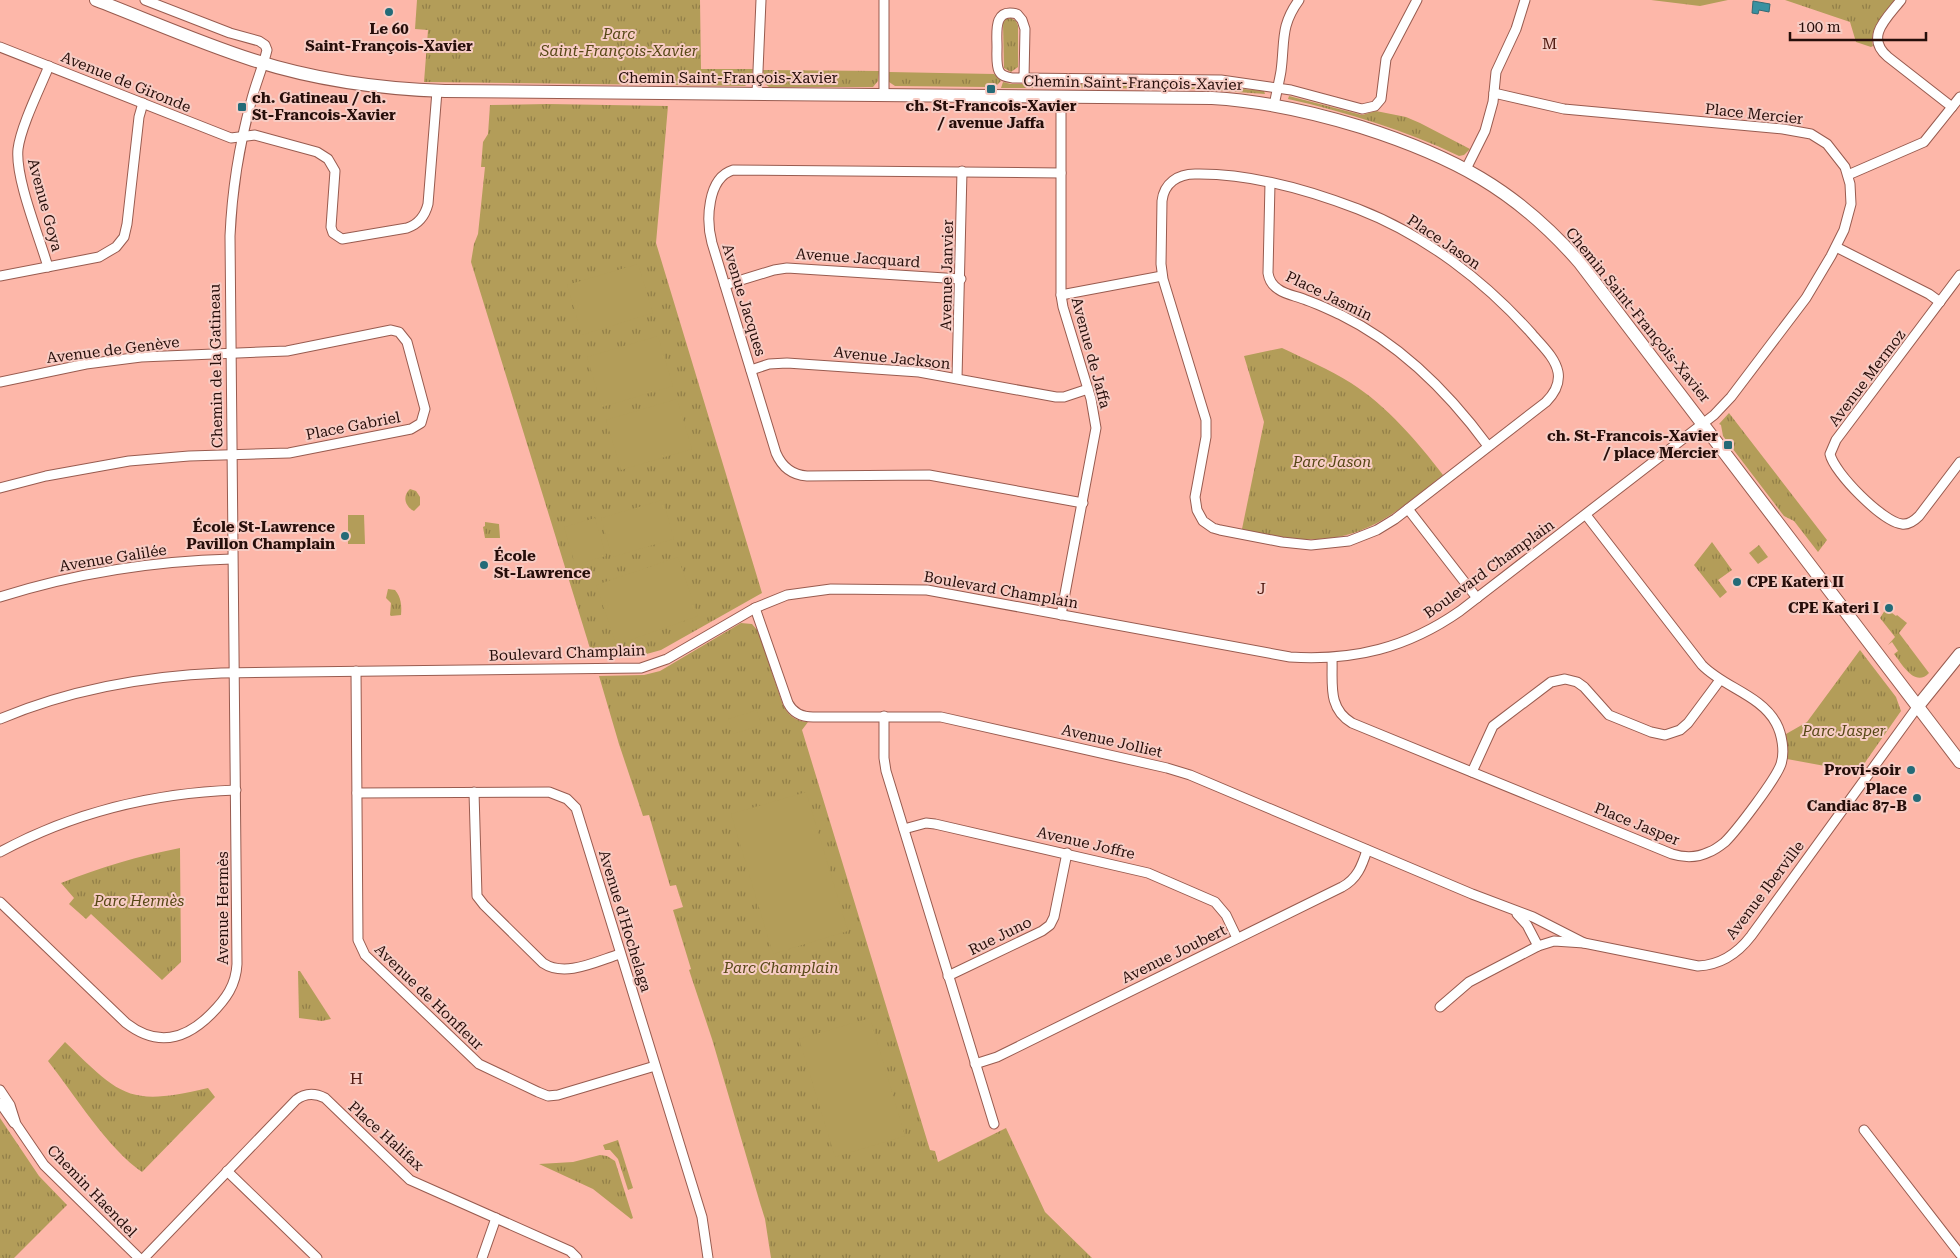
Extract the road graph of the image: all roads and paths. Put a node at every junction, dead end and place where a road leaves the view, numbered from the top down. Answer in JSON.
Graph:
{"nodes":[{"id":1,"x":96,"y":0,"type":"edge"},
{"id":2,"x":145,"y":0,"type":"edge"},
{"id":3,"x":761,"y":0,"type":"edge"},
{"id":4,"x":884,"y":0,"type":"edge"},
{"id":5,"x":1299,"y":0,"type":"edge"},
{"id":6,"x":1416,"y":0,"type":"edge"},
{"id":7,"x":1525,"y":0,"type":"edge"},
{"id":8,"x":1901,"y":0,"type":"edge"},
{"id":9,"x":0,"y":47,"type":"edge"},
{"id":10,"x":263,"y":63,"type":"junction"},
{"id":11,"x":49,"y":66,"type":"junction"},
{"id":12,"x":1024,"y":78,"type":"junction"},
{"id":13,"x":1278,"y":88,"type":"junction"},
{"id":14,"x":437,"y":91,"type":"junction"},
{"id":15,"x":1494,"y":93,"type":"junction"},
{"id":16,"x":757,"y":94,"type":"junction"},
{"id":17,"x":884,"y":95,"type":"junction"},
{"id":18,"x":1061,"y":96,"type":"junction"},
{"id":19,"x":1960,"y":97,"type":"edge"},
{"id":20,"x":144,"y":104,"type":"junction"},
{"id":21,"x":1274,"y":106,"type":"junction"},
{"id":22,"x":1952,"y":108,"type":"junction"},
{"id":23,"x":243,"y":136,"type":"junction"},
{"id":24,"x":1466,"y":169,"type":"junction"},
{"id":25,"x":962,"y":171,"type":"junction"},
{"id":26,"x":1061,"y":173,"type":"junction"},
{"id":27,"x":1848,"y":175,"type":"junction"},
{"id":28,"x":1270,"y":182,"type":"junction"},
{"id":29,"x":1836,"y":247,"type":"junction"},
{"id":30,"x":48,"y":267,"type":"junction"},
{"id":31,"x":1960,"y":275,"type":"edge"},
{"id":32,"x":0,"y":276,"type":"edge"},
{"id":33,"x":1162,"y":276,"type":"junction"},
{"id":34,"x":961,"y":279,"type":"junction"},
{"id":35,"x":726,"y":285,"type":"junction"},
{"id":36,"x":1061,"y":295,"type":"junction"},
{"id":37,"x":1940,"y":302,"type":"junction"},
{"id":38,"x":230,"y":352,"type":"junction"},
{"id":39,"x":751,"y":370,"type":"junction"},
{"id":40,"x":957,"y":378,"type":"junction"},
{"id":41,"x":0,"y":382,"type":"edge"},
{"id":42,"x":1088,"y":389,"type":"junction"},
{"id":43,"x":1703,"y":424,"type":"junction"},
{"id":44,"x":1488,"y":446,"type":"junction"},
{"id":45,"x":231,"y":454,"type":"junction"},
{"id":46,"x":1960,"y":462,"type":"edge"},
{"id":47,"x":0,"y":488,"type":"edge"},
{"id":48,"x":1083,"y":503,"type":"junction"},
{"id":49,"x":1408,"y":508,"type":"junction"},
{"id":50,"x":1586,"y":515,"type":"junction"},
{"id":51,"x":232,"y":559,"type":"junction"},
{"id":52,"x":0,"y":598,"type":"edge"},
{"id":53,"x":1478,"y":598,"type":"junction"},
{"id":54,"x":755,"y":608,"type":"junction"},
{"id":55,"x":1061,"y":615,"type":"junction"},
{"id":56,"x":1960,"y":654,"type":"edge"},
{"id":57,"x":1332,"y":658,"type":"junction"},
{"id":58,"x":356,"y":671,"type":"junction"},
{"id":59,"x":234,"y":673,"type":"junction"},
{"id":60,"x":1720,"y":680,"type":"junction"},
{"id":61,"x":1918,"y":706,"type":"junction"},
{"id":62,"x":884,"y":716,"type":"junction"},
{"id":63,"x":0,"y":719,"type":"edge"},
{"id":64,"x":1960,"y":762,"type":"edge"},
{"id":65,"x":1472,"y":772,"type":"junction"},
{"id":66,"x":236,"y":790,"type":"junction"},
{"id":67,"x":474,"y":792,"type":"junction"},
{"id":68,"x":357,"y":793,"type":"junction"},
{"id":69,"x":904,"y":829,"type":"junction"},
{"id":70,"x":1367,"y":850,"type":"junction"},
{"id":71,"x":0,"y":852,"type":"edge"},
{"id":72,"x":1067,"y":853,"type":"junction"},
{"id":73,"x":0,"y":902,"type":"edge"},
{"id":74,"x":1510,"y":910,"type":"junction"},
{"id":75,"x":1237,"y":938,"type":"junction"},
{"id":76,"x":1584,"y":943,"type":"junction"},
{"id":77,"x":1538,"y":946,"type":"junction"},
{"id":78,"x":620,"y":954,"type":"junction"},
{"id":79,"x":948,"y":976,"type":"junction"},
{"id":80,"x":1440,"y":1007,"type":"dead end"},
{"id":81,"x":975,"y":1064,"type":"junction"},
{"id":82,"x":655,"y":1066,"type":"junction"},
{"id":83,"x":0,"y":1090,"type":"edge"},
{"id":84,"x":0,"y":1103,"type":"edge"},
{"id":85,"x":16,"y":1124,"type":"junction"},
{"id":86,"x":994,"y":1124,"type":"dead end"},
{"id":87,"x":1864,"y":1130,"type":"dead end"},
{"id":88,"x":227,"y":1171,"type":"junction"},
{"id":89,"x":496,"y":1218,"type":"junction"},
{"id":90,"x":1960,"y":1254,"type":"edge"},
{"id":91,"x":139,"y":1258,"type":"edge"},
{"id":92,"x":144,"y":1258,"type":"edge"},
{"id":93,"x":317,"y":1258,"type":"edge"},
{"id":94,"x":482,"y":1258,"type":"edge"},
{"id":95,"x":577,"y":1258,"type":"edge"},
{"id":96,"x":708,"y":1258,"type":"edge"}],
"edges":[{"from":1,"to":10,"type":"street","name":"Chemin Saint-François-Xavier"},
{"from":2,"to":10,"type":"street"},
{"from":3,"to":16,"type":"street"},
{"from":4,"to":17,"type":"street"},
{"from":5,"to":13,"type":"street"},
{"from":6,"to":13,"type":"street"},
{"from":7,"to":15,"type":"street"},
{"from":8,"to":22,"type":"street"},
{"from":9,"to":11,"type":"street","name":"Avenue de Gironde"},
{"from":10,"to":14,"type":"street","name":"Chemin Saint-François-Xavier"},
{"from":10,"to":23,"type":"street","name":"Chemin de la Gatineau"},
{"from":11,"to":20,"type":"street","name":"Avenue de Gironde"},
{"from":11,"to":30,"type":"street","name":"Avenue Goya"},
{"from":12,"to":12,"type":"street"},
{"from":12,"to":13,"type":"street"},
{"from":13,"to":21,"type":"street"},
{"from":14,"to":16,"type":"street","name":"Chemin Saint-François-Xavier"},
{"from":14,"to":23,"type":"street","name":"Avenue de Gironde"},
{"from":15,"to":24,"type":"street"},
{"from":15,"to":27,"type":"street","name":"Place Mercier"},
{"from":16,"to":17,"type":"street","name":"Chemin Saint-François-Xavier"},
{"from":17,"to":18,"type":"street","name":"Chemin Saint-François-Xavier"},
{"from":18,"to":21,"type":"street","name":"Chemin Saint-François-Xavier"},
{"from":18,"to":26,"type":"street","name":"Avenue de Jaffa"},
{"from":19,"to":22,"type":"street"},
{"from":20,"to":23,"type":"street","name":"Avenue de Gironde"},
{"from":20,"to":30,"type":"street"},
{"from":21,"to":24,"type":"street","name":"Chemin Saint-François-Xavier"},
{"from":22,"to":27,"type":"street"},
{"from":23,"to":38,"type":"street","name":"Chemin de la Gatineau"},
{"from":24,"to":43,"type":"street","name":"Chemin Saint-François-Xavier"},
{"from":25,"to":26,"type":"street","name":"Avenue Jacques"},
{"from":25,"to":34,"type":"street","name":"Avenue Janvier"},
{"from":25,"to":35,"type":"street","name":"Avenue Jacques"},
{"from":26,"to":36,"type":"street","name":"Avenue de Jaffa"},
{"from":27,"to":29,"type":"street","name":"Place Mercier"},
{"from":28,"to":33,"type":"street","name":"Place Jason"},
{"from":28,"to":44,"type":"street","name":"Place Jasmin"},
{"from":28,"to":44,"type":"street","name":"Place Jason"},
{"from":29,"to":37,"type":"street"},
{"from":29,"to":43,"type":"street","name":"Place Mercier"},
{"from":30,"to":32,"type":"street"},
{"from":31,"to":37,"type":"street","name":"Avenue Mermoz"},
{"from":33,"to":36,"type":"street"},
{"from":33,"to":49,"type":"street","name":"Place Jason"},
{"from":34,"to":35,"type":"street","name":"Avenue Jacquard"},
{"from":34,"to":40,"type":"street","name":"Avenue Janvier"},
{"from":35,"to":39,"type":"street","name":"Avenue Jacques"},
{"from":36,"to":42,"type":"street","name":"Avenue de Jaffa"},
{"from":37,"to":46,"type":"street","name":"Avenue Mermoz"},
{"from":38,"to":41,"type":"street","name":"Avenue de Genève"},
{"from":38,"to":45,"type":"street","name":"Chemin de la Gatineau"},
{"from":38,"to":45,"type":"street","name":"Place Gabriel"},
{"from":39,"to":40,"type":"street","name":"Avenue Jackson"},
{"from":39,"to":48,"type":"street","name":"Avenue Jacques"},
{"from":40,"to":42,"type":"street","name":"Avenue Jackson"},
{"from":42,"to":48,"type":"street","name":"Avenue de Jaffa"},
{"from":43,"to":50,"type":"street","name":"Boulevard Champlain"},
{"from":43,"to":61,"type":"street","name":"Chemin Saint-François-Xavier"},
{"from":44,"to":49,"type":"street","name":"Place Jason"},
{"from":45,"to":47,"type":"street"},
{"from":45,"to":51,"type":"street","name":"Chemin de la Gatineau"},
{"from":48,"to":55,"type":"street","name":"Avenue de Jaffa"},
{"from":49,"to":53,"type":"street"},
{"from":50,"to":53,"type":"street","name":"Boulevard Champlain"},
{"from":50,"to":60,"type":"street","name":"Place Jasper"},
{"from":51,"to":52,"type":"street","name":"Avenue Galilée"},
{"from":51,"to":59,"type":"street","name":"Chemin de la Gatineau"},
{"from":53,"to":57,"type":"street","name":"Boulevard Champlain"},
{"from":54,"to":55,"type":"street","name":"Boulevard Champlain"},
{"from":54,"to":58,"type":"street","name":"Boulevard Champlain"},
{"from":54,"to":62,"type":"street","name":"Avenue Jolliet"},
{"from":55,"to":57,"type":"street","name":"Boulevard Champlain"},
{"from":56,"to":61,"type":"street"},
{"from":57,"to":65,"type":"street","name":"Place Jasper"},
{"from":58,"to":59,"type":"street","name":"Boulevard Champlain"},
{"from":58,"to":68,"type":"street","name":"Avenue de Honfleur"},
{"from":59,"to":63,"type":"street","name":"Boulevard Champlain"},
{"from":59,"to":66,"type":"street","name":"Avenue Hermès"},
{"from":60,"to":65,"type":"street"},
{"from":60,"to":65,"type":"street","name":"Place Jasper"},
{"from":61,"to":64,"type":"street","name":"Chemin Saint-François-Xavier"},
{"from":61,"to":76,"type":"street","name":"Avenue Iberville"},
{"from":62,"to":69,"type":"street"},
{"from":62,"to":70,"type":"street","name":"Avenue Jolliet"},
{"from":66,"to":71,"type":"street"},
{"from":66,"to":73,"type":"street","name":"Avenue Hermès"},
{"from":67,"to":68,"type":"street","name":"Avenue d'Hochelaga"},
{"from":67,"to":78,"type":"street","name":"Avenue d'Hochelaga"},
{"from":67,"to":78,"type":"street"},
{"from":68,"to":82,"type":"street","name":"Avenue de Honfleur"},
{"from":69,"to":72,"type":"street","name":"Avenue Joffre"},
{"from":69,"to":79,"type":"street"},
{"from":70,"to":74,"type":"street","name":"Avenue Jolliet"},
{"from":70,"to":75,"type":"street","name":"Avenue Joubert"},
{"from":72,"to":75,"type":"street","name":"Avenue Joffre"},
{"from":72,"to":79,"type":"street","name":"Rue Juno"},
{"from":74,"to":76,"type":"street","name":"Avenue Jolliet"},
{"from":74,"to":77,"type":"street","name":"Avenue Jolliet"},
{"from":75,"to":81,"type":"street","name":"Avenue Joubert"},
{"from":76,"to":77,"type":"street","name":"Avenue Iberville"},
{"from":77,"to":80,"type":"street","name":"Avenue Iberville"},
{"from":78,"to":82,"type":"street","name":"Avenue d'Hochelaga"},
{"from":79,"to":81,"type":"street"},
{"from":81,"to":86,"type":"street"},
{"from":82,"to":96,"type":"street","name":"Avenue d'Hochelaga"},
{"from":83,"to":85,"type":"street","name":"Chemin Haendel"},
{"from":84,"to":85,"type":"street"},
{"from":85,"to":91,"type":"street","name":"Chemin Haendel"},
{"from":87,"to":90,"type":"street"},
{"from":88,"to":89,"type":"street","name":"Place Halifax"},
{"from":88,"to":92,"type":"street","name":"Place Halifax"},
{"from":88,"to":93,"type":"street"},
{"from":89,"to":94,"type":"street"},
{"from":89,"to":95,"type":"street","name":"Place Halifax"}]}
